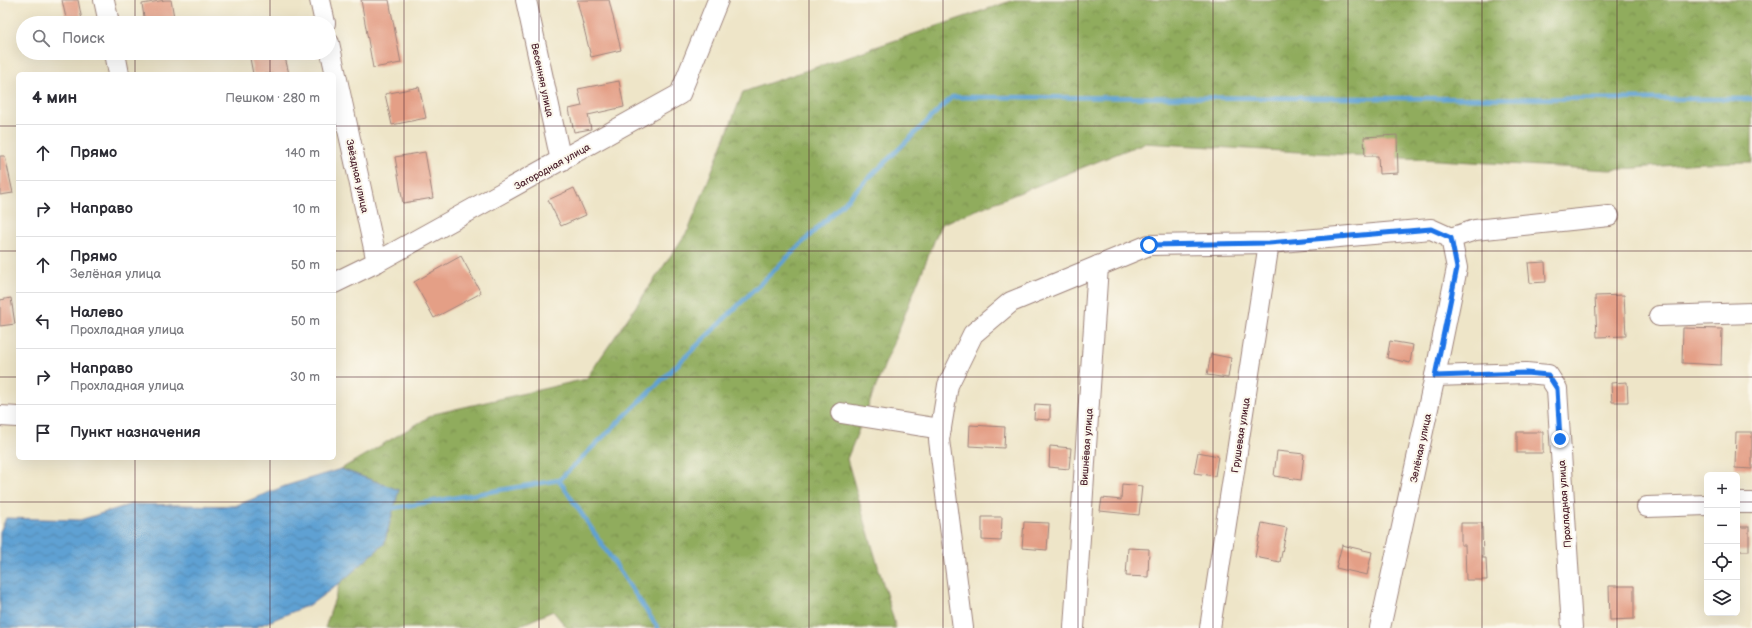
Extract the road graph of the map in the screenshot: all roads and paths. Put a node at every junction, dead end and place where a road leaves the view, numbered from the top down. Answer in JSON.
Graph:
{"nodes":[{"id":1,"x":104,"y":0,"type":"edge"},
{"id":2,"x":320,"y":0,"type":"edge"},
{"id":3,"x":526,"y":0,"type":"edge"},
{"id":4,"x":718,"y":0,"type":"edge"},
{"id":5,"x":107,"y":16,"type":"edge"},
{"id":6,"x":323,"y":16,"type":"edge"},
{"id":7,"x":117,"y":60,"type":"edge"},
{"id":8,"x":333,"y":60,"type":"edge"},
{"id":9,"x":120,"y":72,"type":"edge"},
{"id":10,"x":335,"y":72,"type":"edge"},
{"id":11,"x":336,"y":75,"type":"edge"},
{"id":12,"x":561,"y":161,"type":"junction"},
{"id":13,"x":1609,"y":216,"type":"dead end"},
{"id":14,"x":1451,"y":238,"type":"junction"},
{"id":15,"x":1269,"y":243,"type":"junction"},
{"id":16,"x":377,"y":262,"type":"junction"},
{"id":17,"x":1098,"y":266,"type":"junction"},
{"id":18,"x":336,"y":282,"type":"edge"},
{"id":19,"x":1752,"y":313,"type":"edge"},
{"id":20,"x":1659,"y":316,"type":"dead end"},
{"id":21,"x":1435,"y":376,"type":"junction"},
{"id":22,"x":841,"y":413,"type":"dead end"},
{"id":23,"x":0,"y":416,"type":"edge"},
{"id":24,"x":16,"y":417,"type":"edge"},
{"id":25,"x":941,"y":429,"type":"junction"},
{"id":26,"x":1740,"y":503,"type":"edge"},
{"id":27,"x":1752,"y":503,"type":"edge"},
{"id":28,"x":1704,"y":505,"type":"edge"},
{"id":29,"x":1647,"y":507,"type":"dead end"},
{"id":30,"x":963,"y":628,"type":"edge"},
{"id":31,"x":1074,"y":628,"type":"edge"},
{"id":32,"x":1210,"y":628,"type":"edge"},
{"id":33,"x":1380,"y":628,"type":"edge"},
{"id":34,"x":1572,"y":628,"type":"edge"}],
"edges":[{"from":1,"to":5,"type":"street"},
{"from":2,"to":6,"type":"street"},
{"from":3,"to":12,"type":"street","name":"Весенняя улица"},
{"from":4,"to":12,"type":"street","name":"Загородная улица"},
{"from":7,"to":9,"type":"street"},
{"from":8,"to":10,"type":"street","name":"Звёздная улица"},
{"from":11,"to":16,"type":"street","name":"Звёздная улица"},
{"from":12,"to":16,"type":"street","name":"Загородная улица"},
{"from":13,"to":14,"type":"street"},
{"from":14,"to":15,"type":"street"},
{"from":14,"to":21,"type":"street","name":"Зелёная улица"},
{"from":15,"to":17,"type":"street"},
{"from":15,"to":32,"type":"street","name":"Грушевая улица"},
{"from":16,"to":18,"type":"street","name":"Загородная улица"},
{"from":17,"to":25,"type":"street"},
{"from":17,"to":31,"type":"street","name":"Вишнёвая улица"},
{"from":19,"to":20,"type":"street"},
{"from":21,"to":33,"type":"street","name":"Зелёная улица"},
{"from":21,"to":34,"type":"street","name":"Прохладная улица"},
{"from":22,"to":25,"type":"street"},
{"from":23,"to":24,"type":"street"},
{"from":25,"to":30,"type":"street"},
{"from":26,"to":27,"type":"street"},
{"from":28,"to":29,"type":"street"}]}
